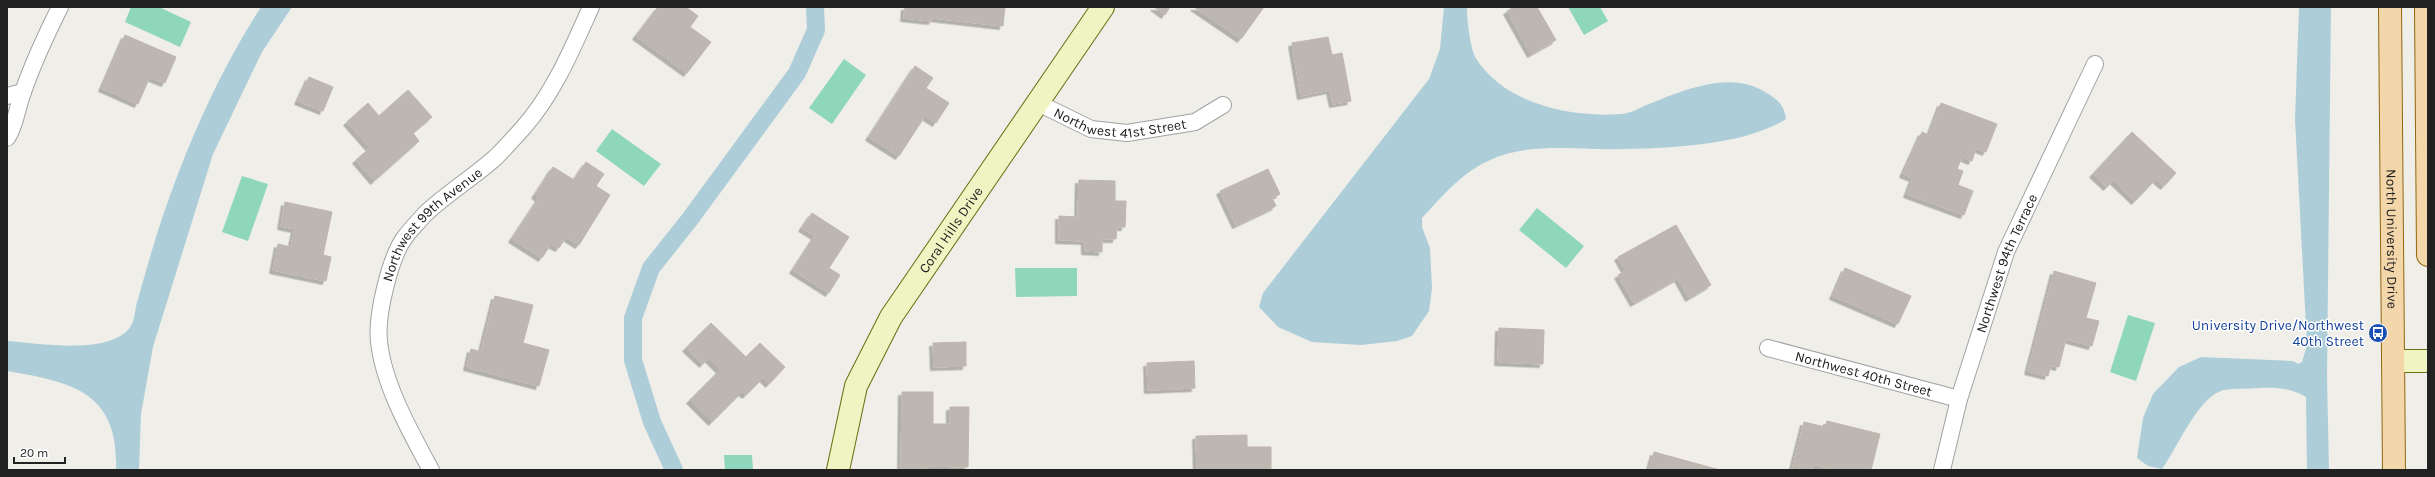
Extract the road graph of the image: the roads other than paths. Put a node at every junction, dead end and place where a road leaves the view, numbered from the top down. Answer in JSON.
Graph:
{"nodes":[{"id":1,"x":60,"y":7,"type":"edge"},
{"id":2,"x":591,"y":7,"type":"edge"},
{"id":3,"x":1103,"y":7,"type":"edge"},
{"id":4,"x":2390,"y":7,"type":"edge"},
{"id":5,"x":2426,"y":7,"type":"edge"},
{"id":6,"x":2096,"y":64,"type":"dead end"},
{"id":7,"x":23,"y":92,"type":"junction"},
{"id":8,"x":7,"y":96,"type":"edge"},
{"id":9,"x":1038,"y":103,"type":"junction"},
{"id":10,"x":1223,"y":105,"type":"dead end"},
{"id":11,"x":7,"y":138,"type":"edge"},
{"id":12,"x":2428,"y":255,"type":"edge"},
{"id":13,"x":1768,"y":348,"type":"dead end"},
{"id":14,"x":2393,"y":361,"type":"junction"},
{"id":15,"x":2428,"y":361,"type":"edge"},
{"id":16,"x":1959,"y":399,"type":"junction"},
{"id":17,"x":431,"y":470,"type":"edge"},
{"id":18,"x":838,"y":470,"type":"edge"},
{"id":19,"x":1942,"y":470,"type":"edge"},
{"id":20,"x":2394,"y":470,"type":"edge"}],
"edges":[{"from":1,"to":7,"type":"street"},
{"from":2,"to":17,"type":"street","name":"Northwest 99th Avenue"},
{"from":3,"to":9,"type":"street","name":"Coral Hills Drive"},
{"from":4,"to":14,"type":"main road","name":"North University Drive"},
{"from":5,"to":12,"type":"main road"},
{"from":6,"to":16,"type":"street","name":"Northwest 94th Terrace"},
{"from":7,"to":8,"type":"street"},
{"from":7,"to":11,"type":"street"},
{"from":9,"to":10,"type":"street","name":"Northwest 41st Street"},
{"from":9,"to":18,"type":"street","name":"Coral Hills Drive"},
{"from":13,"to":16,"type":"street","name":"Northwest 40th Street"},
{"from":14,"to":15,"type":"street"},
{"from":14,"to":20,"type":"main road","name":"North University Drive"},
{"from":16,"to":19,"type":"street","name":"Northwest 94th Terrace"}]}
